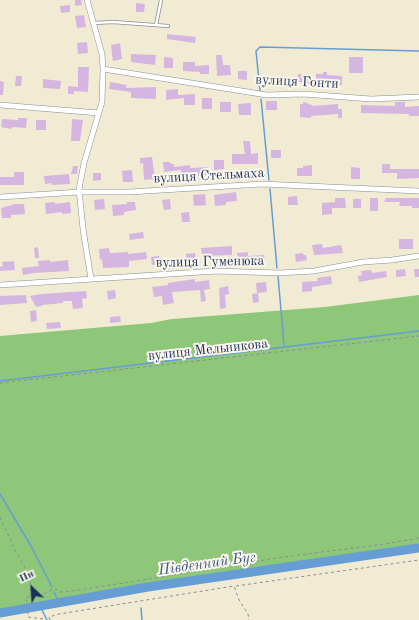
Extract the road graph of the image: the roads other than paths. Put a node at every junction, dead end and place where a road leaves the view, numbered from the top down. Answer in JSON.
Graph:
{"nodes":[{"id":1,"x":87,"y":0,"type":"edge"},
{"id":2,"x":161,"y":0,"type":"edge"},
{"id":3,"x":93,"y":23,"type":"junction"},
{"id":4,"x":156,"y":25,"type":"junction"},
{"id":5,"x":168,"y":26,"type":"dead end"},
{"id":6,"x":103,"y":70,"type":"junction"},
{"id":7,"x":419,"y":97,"type":"edge"},
{"id":8,"x":0,"y":105,"type":"edge"},
{"id":9,"x":99,"y":113,"type":"junction"},
{"id":10,"x":419,"y":191,"type":"edge"},
{"id":11,"x":80,"y":192,"type":"junction"},
{"id":12,"x":0,"y":197,"type":"edge"},
{"id":13,"x":419,"y":256,"type":"edge"},
{"id":14,"x":91,"y":279,"type":"junction"},
{"id":15,"x":0,"y":285,"type":"edge"}],
"edges":[{"from":1,"to":3,"type":"street"},
{"from":2,"to":4,"type":"lane"},
{"from":3,"to":4,"type":"lane"},
{"from":3,"to":6,"type":"street"},
{"from":4,"to":5,"type":"lane"},
{"from":6,"to":7,"type":"street","name":"вулиця Гонти"},
{"from":6,"to":9,"type":"street"},
{"from":8,"to":9,"type":"street"},
{"from":9,"to":11,"type":"street"},
{"from":10,"to":11,"type":"street","name":"вулиця Стельмаха"},
{"from":11,"to":12,"type":"street","name":"вулиця Стельмаха"},
{"from":11,"to":14,"type":"street"},
{"from":13,"to":14,"type":"street","name":"вулиця Гуменюка"},
{"from":14,"to":15,"type":"street","name":"вулиця Гуменюка"}]}
